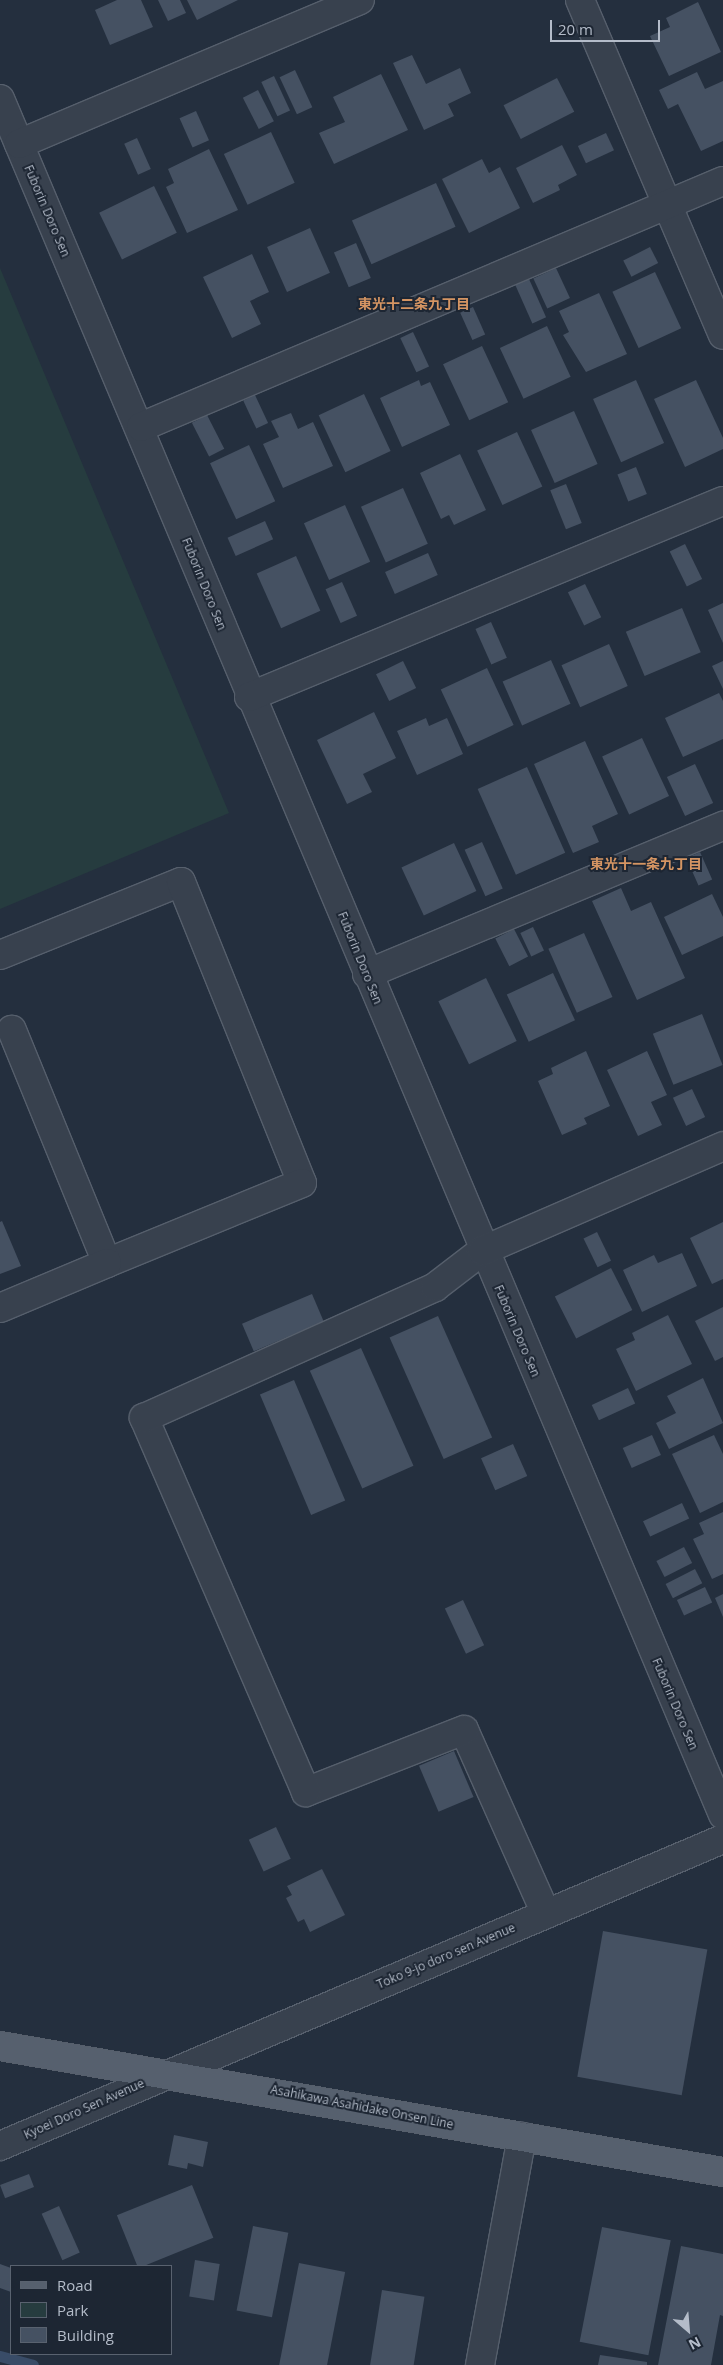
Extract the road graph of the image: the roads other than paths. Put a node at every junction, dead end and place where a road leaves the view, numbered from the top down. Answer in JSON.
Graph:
{"nodes":[{"id":1,"x":360,"y":0,"type":"edge"},
{"id":2,"x":580,"y":0,"type":"edge"},
{"id":3,"x":0,"y":99,"type":"edge"},
{"id":4,"x":19,"y":144,"type":"junction"},
{"id":5,"x":723,"y":181,"type":"edge"},
{"id":6,"x":668,"y":205,"type":"junction"},
{"id":7,"x":723,"y":335,"type":"edge"},
{"id":8,"x":141,"y":428,"type":"junction"},
{"id":9,"x":723,"y":501,"type":"edge"},
{"id":10,"x":249,"y":697,"type":"junction"},
{"id":11,"x":723,"y":826,"type":"edge"},
{"id":12,"x":0,"y":955,"type":"edge"},
{"id":13,"x":367,"y":974,"type":"junction"},
{"id":14,"x":12,"y":1030,"type":"dead end"},
{"id":15,"x":723,"y":1146,"type":"edge"},
{"id":16,"x":482,"y":1251,"type":"junction"},
{"id":17,"x":107,"y":1262,"type":"junction"},
{"id":18,"x":0,"y":1308,"type":"edge"},
{"id":19,"x":723,"y":1815,"type":"edge"},
{"id":20,"x":723,"y":1840,"type":"edge"},
{"id":21,"x":546,"y":1914,"type":"junction"},
{"id":22,"x":0,"y":2046,"type":"edge"},
{"id":23,"x":168,"y":2072,"type":"junction"},
{"id":24,"x":522,"y":2137,"type":"junction"},
{"id":25,"x":0,"y":2146,"type":"edge"},
{"id":26,"x":723,"y":2172,"type":"edge"},
{"id":27,"x":480,"y":2365,"type":"edge"}],
"edges":[{"from":1,"to":4,"type":"street"},
{"from":2,"to":6,"type":"street"},
{"from":3,"to":4,"type":"street","name":"Fuborin Doro Sen"},
{"from":4,"to":8,"type":"street","name":"Fuborin Doro Sen"},
{"from":5,"to":6,"type":"street"},
{"from":6,"to":7,"type":"street"},
{"from":6,"to":8,"type":"street"},
{"from":8,"to":10,"type":"street","name":"Fuborin Doro Sen"},
{"from":9,"to":10,"type":"street"},
{"from":10,"to":13,"type":"street","name":"Fuborin Doro Sen"},
{"from":11,"to":13,"type":"street"},
{"from":12,"to":17,"type":"street"},
{"from":13,"to":16,"type":"street","name":"Fuborin Doro Sen"},
{"from":14,"to":17,"type":"street"},
{"from":15,"to":16,"type":"street"},
{"from":16,"to":19,"type":"street","name":"Fuborin Doro Sen"},
{"from":16,"to":21,"type":"street"},
{"from":17,"to":18,"type":"street"},
{"from":20,"to":21,"type":"street","name":"Toko 9-jo doro sen Avenue"},
{"from":21,"to":23,"type":"street","name":"Toko 9-jo doro sen Avenue"},
{"from":22,"to":23,"type":"main road","name":"Asahikawa Asahidake Onsen Line"},
{"from":23,"to":24,"type":"main road","name":"Asahikawa Asahidake Onsen Line"},
{"from":23,"to":25,"type":"street","name":"Kyoei Doro Sen Avenue"},
{"from":24,"to":26,"type":"main road","name":"Asahikawa Asahidake Onsen Line"},
{"from":24,"to":27,"type":"street"}]}
